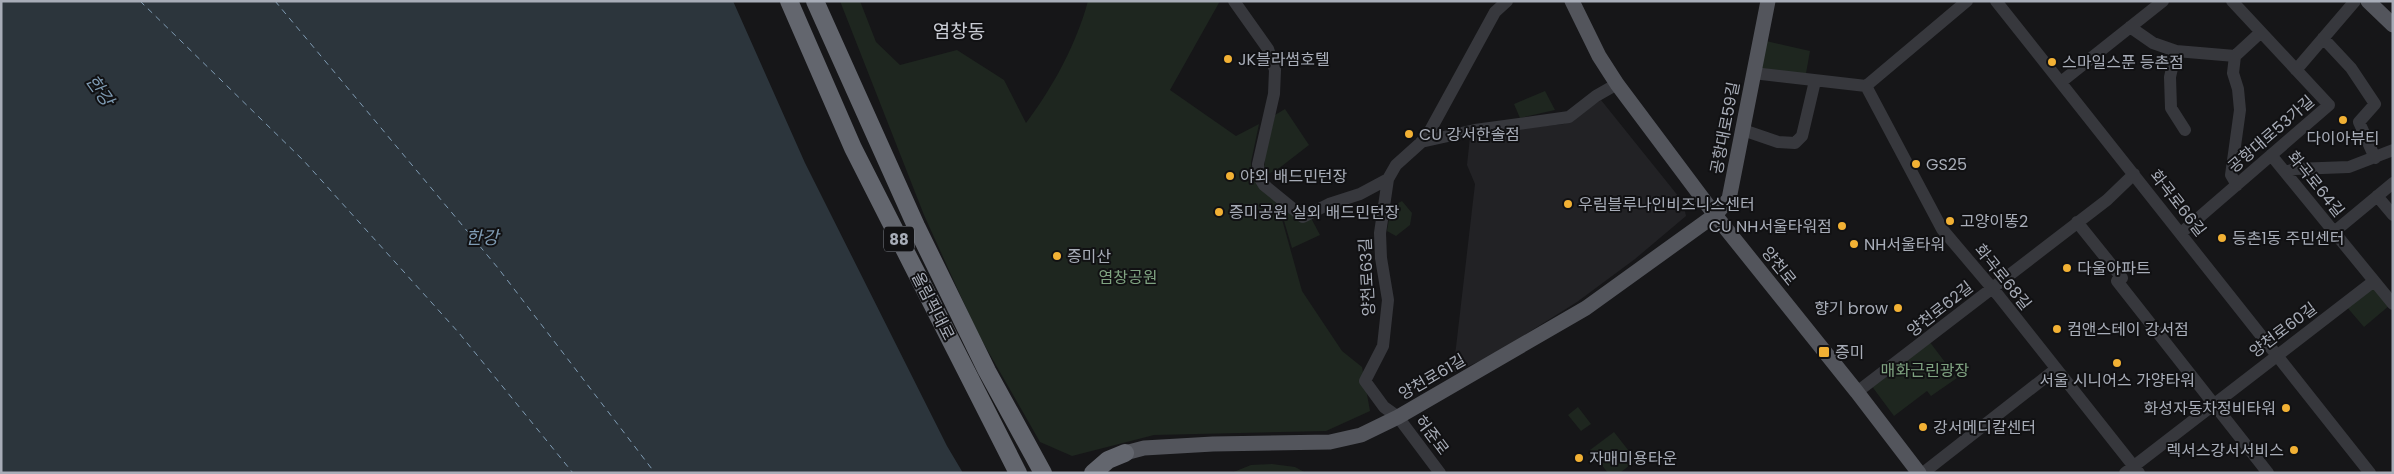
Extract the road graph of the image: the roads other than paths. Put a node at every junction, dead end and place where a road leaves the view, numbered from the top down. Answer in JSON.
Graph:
{"nodes":[{"id":1,"x":789,"y":1,"type":"edge"},
{"id":2,"x":815,"y":1,"type":"edge"},
{"id":3,"x":1234,"y":1,"type":"edge"},
{"id":4,"x":1507,"y":1,"type":"edge"},
{"id":5,"x":1572,"y":1,"type":"edge"},
{"id":6,"x":1768,"y":1,"type":"edge"},
{"id":7,"x":1967,"y":1,"type":"edge"},
{"id":8,"x":1996,"y":1,"type":"edge"},
{"id":9,"x":2163,"y":1,"type":"edge"},
{"id":10,"x":2232,"y":1,"type":"edge"},
{"id":11,"x":2355,"y":1,"type":"edge"},
{"id":12,"x":2368,"y":1,"type":"edge"},
{"id":13,"x":2393,"y":24,"type":"edge"},
{"id":14,"x":2130,"y":28,"type":"junction"},
{"id":15,"x":2261,"y":32,"type":"junction"},
{"id":16,"x":2323,"y":38,"type":"junction"},
{"id":17,"x":2176,"y":50,"type":"junction"},
{"id":18,"x":2235,"y":56,"type":"junction"},
{"id":19,"x":2296,"y":70,"type":"junction"},
{"id":20,"x":1753,"y":73,"type":"junction"},
{"id":21,"x":1815,"y":81,"type":"junction"},
{"id":22,"x":2061,"y":82,"type":"junction"},
{"id":23,"x":1618,"y":84,"type":"junction"},
{"id":24,"x":1866,"y":86,"type":"junction"},
{"id":25,"x":1743,"y":130,"type":"junction"},
{"id":26,"x":2186,"y":130,"type":"dead end"},
{"id":27,"x":1421,"y":142,"type":"junction"},
{"id":28,"x":2393,"y":150,"type":"edge"},
{"id":29,"x":2271,"y":155,"type":"junction"},
{"id":30,"x":2375,"y":158,"type":"junction"},
{"id":31,"x":2285,"y":172,"type":"junction"},
{"id":32,"x":2134,"y":174,"type":"junction"},
{"id":33,"x":1388,"y":179,"type":"junction"},
{"id":34,"x":2393,"y":183,"type":"edge"},
{"id":35,"x":2237,"y":185,"type":"junction"},
{"id":36,"x":2377,"y":196,"type":"junction"},
{"id":37,"x":1715,"y":215,"type":"junction"},
{"id":38,"x":2393,"y":215,"type":"edge"},
{"id":39,"x":2077,"y":222,"type":"junction"},
{"id":40,"x":2334,"y":232,"type":"junction"},
{"id":41,"x":2181,"y":234,"type":"junction"},
{"id":42,"x":2374,"y":281,"type":"junction"},
{"id":43,"x":1992,"y":289,"type":"junction"},
{"id":44,"x":2393,"y":304,"type":"edge"},
{"id":45,"x":2278,"y":355,"type":"junction"},
{"id":46,"x":2056,"y":369,"type":"junction"},
{"id":47,"x":1858,"y":392,"type":"junction"},
{"id":48,"x":2212,"y":404,"type":"junction"},
{"id":49,"x":1398,"y":417,"type":"junction"},
{"id":50,"x":1125,"y":453,"type":"joint"},
{"id":51,"x":2132,"y":471,"type":"edge"},
{"id":52,"x":1917,"y":472,"type":"edge"},
{"id":53,"x":1018,"y":473,"type":"edge"},
{"id":54,"x":1043,"y":473,"type":"edge"},
{"id":55,"x":1094,"y":473,"type":"edge"},
{"id":56,"x":1440,"y":473,"type":"edge"},
{"id":57,"x":2268,"y":473,"type":"edge"},
{"id":58,"x":2370,"y":473,"type":"edge"}],
"edges":[{"from":1,"to":53,"type":"highway","name":"올림픽대로","number":"88"},
{"from":2,"to":54,"type":"highway","name":"올림픽대로","number":"88"},
{"from":3,"to":33,"type":"street","name":"양천로63길"},
{"from":4,"to":27,"type":"street","name":"양천로63길"},
{"from":5,"to":23,"type":"main road","name":"양천로"},
{"from":6,"to":20,"type":"main road","name":"공항대로59길"},
{"from":7,"to":24,"type":"street"},
{"from":8,"to":22,"type":"street","name":"화곡로66길"},
{"from":9,"to":14,"type":"street"},
{"from":10,"to":15,"type":"street","name":"공항대로53가길"},
{"from":11,"to":16,"type":"street"},
{"from":12,"to":13,"type":"main road"},
{"from":14,"to":17,"type":"street"},
{"from":14,"to":22,"type":"street"},
{"from":15,"to":18,"type":"street"},
{"from":15,"to":19,"type":"street","name":"공항대로53가길"},
{"from":16,"to":19,"type":"street"},
{"from":16,"to":30,"type":"street"},
{"from":17,"to":18,"type":"street"},
{"from":17,"to":26,"type":"street"},
{"from":18,"to":35,"type":"street"},
{"from":19,"to":29,"type":"street","name":"공항대로53가길"},
{"from":20,"to":21,"type":"street","name":"공항대로59길"},
{"from":20,"to":25,"type":"main road","name":"공항대로59길"},
{"from":21,"to":24,"type":"street","name":"공항대로59길"},
{"from":21,"to":25,"type":"street"},
{"from":22,"to":32,"type":"street","name":"화곡로66길"},
{"from":23,"to":27,"type":"street"},
{"from":23,"to":37,"type":"main road","name":"양천로"},
{"from":24,"to":43,"type":"street","name":"화곡로68길"},
{"from":25,"to":37,"type":"main road","name":"공항대로59길"},
{"from":27,"to":33,"type":"street","name":"양천로63길"},
{"from":28,"to":30,"type":"street"},
{"from":29,"to":31,"type":"street","name":"화곡로64길"},
{"from":29,"to":35,"type":"street","name":"공항대로53가길"},
{"from":30,"to":31,"type":"street"},
{"from":31,"to":40,"type":"street","name":"화곡로64길"},
{"from":32,"to":39,"type":"street","name":"양천로62길"},
{"from":32,"to":41,"type":"street","name":"화곡로66길"},
{"from":33,"to":49,"type":"street","name":"양천로63길"},
{"from":34,"to":36,"type":"street"},
{"from":35,"to":41,"type":"street","name":"공항대로53가길"},
{"from":36,"to":38,"type":"street"},
{"from":36,"to":40,"type":"street"},
{"from":37,"to":47,"type":"main road","name":"양천로"},
{"from":37,"to":49,"type":"main road","name":"양천로61길"},
{"from":39,"to":43,"type":"street","name":"양천로62길"},
{"from":39,"to":48,"type":"street"},
{"from":40,"to":42,"type":"street","name":"화곡로64길"},
{"from":41,"to":45,"type":"street","name":"화곡로66길"},
{"from":42,"to":44,"type":"street","name":"화곡로64길"},
{"from":42,"to":45,"type":"street","name":"양천로60길"},
{"from":43,"to":46,"type":"street","name":"화곡로68길"},
{"from":43,"to":47,"type":"street","name":"양천로62길"},
{"from":45,"to":48,"type":"street","name":"양천로60길"},
{"from":45,"to":58,"type":"street","name":"화곡로66길"},
{"from":46,"to":51,"type":"street","name":"화곡로68길"},
{"from":46,"to":52,"type":"street","name":"양천로"},
{"from":47,"to":52,"type":"main road","name":"양천로"},
{"from":48,"to":51,"type":"street","name":"양천로60길"},
{"from":48,"to":57,"type":"street"},
{"from":49,"to":50,"type":"main road","name":"양천로61길"},
{"from":49,"to":56,"type":"street","name":"허준로"},
{"from":50,"to":55,"type":"highway"}]}
